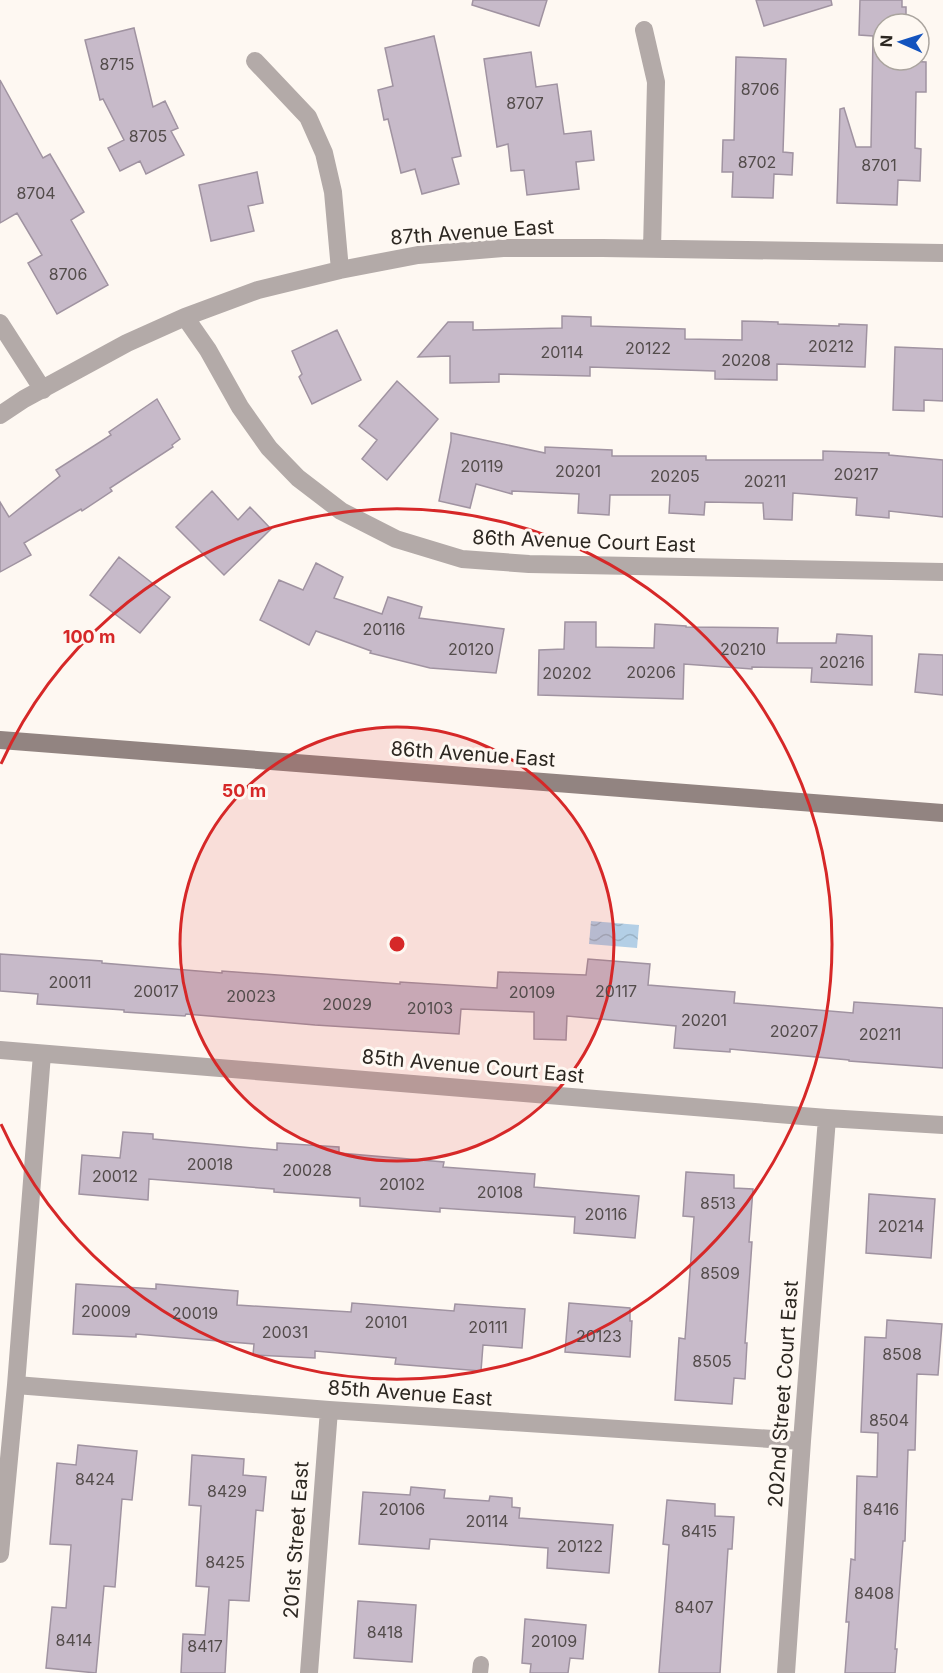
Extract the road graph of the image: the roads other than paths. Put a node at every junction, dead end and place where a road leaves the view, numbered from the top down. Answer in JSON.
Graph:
{"nodes":[{"id":1,"x":644,"y":30,"type":"dead end"},
{"id":2,"x":255,"y":61,"type":"dead end"},
{"id":3,"x":652,"y":249,"type":"junction"},
{"id":4,"x":943,"y":253,"type":"edge"},
{"id":5,"x":340,"y":270,"type":"junction"},
{"id":6,"x":185,"y":317,"type":"junction"},
{"id":7,"x":0,"y":322,"type":"edge"},
{"id":8,"x":43,"y":390,"type":"junction"},
{"id":9,"x":0,"y":414,"type":"edge"},
{"id":10,"x":943,"y":572,"type":"edge"},
{"id":11,"x":0,"y":740,"type":"edge"},
{"id":12,"x":943,"y":813,"type":"edge"},
{"id":13,"x":0,"y":1050,"type":"edge"},
{"id":14,"x":42,"y":1054,"type":"junction"},
{"id":15,"x":827,"y":1118,"type":"junction"},
{"id":16,"x":943,"y":1125,"type":"edge"},
{"id":17,"x":16,"y":1385,"type":"junction"},
{"id":18,"x":329,"y":1410,"type":"junction"},
{"id":19,"x":802,"y":1441,"type":"junction"},
{"id":20,"x":0,"y":1554,"type":"edge"},
{"id":21,"x":309,"y":1673,"type":"edge"},
{"id":22,"x":786,"y":1673,"type":"edge"}],
"edges":[{"from":1,"to":3,"type":"street"},
{"from":2,"to":5,"type":"street"},
{"from":3,"to":4,"type":"street","name":"87th Avenue East"},
{"from":3,"to":5,"type":"street","name":"87th Avenue East"},
{"from":5,"to":6,"type":"street","name":"87th Avenue East"},
{"from":6,"to":8,"type":"street","name":"87th Avenue East"},
{"from":6,"to":10,"type":"street","name":"86th Avenue Court East"},
{"from":7,"to":8,"type":"street"},
{"from":8,"to":9,"type":"street","name":"87th Avenue East"},
{"from":11,"to":12,"type":"street","name":"86th Avenue East"},
{"from":13,"to":14,"type":"street","name":"85th Avenue Court East"},
{"from":14,"to":15,"type":"street","name":"85th Avenue Court East"},
{"from":14,"to":17,"type":"street"},
{"from":15,"to":16,"type":"street","name":"85th Avenue Court East"},
{"from":15,"to":19,"type":"street","name":"202nd Street Court East"},
{"from":17,"to":18,"type":"street","name":"85th Avenue East"},
{"from":17,"to":20,"type":"street"},
{"from":18,"to":19,"type":"street","name":"85th Avenue East"},
{"from":18,"to":21,"type":"street","name":"201st Street East"},
{"from":19,"to":22,"type":"street","name":"202nd Street Court East"}]}
